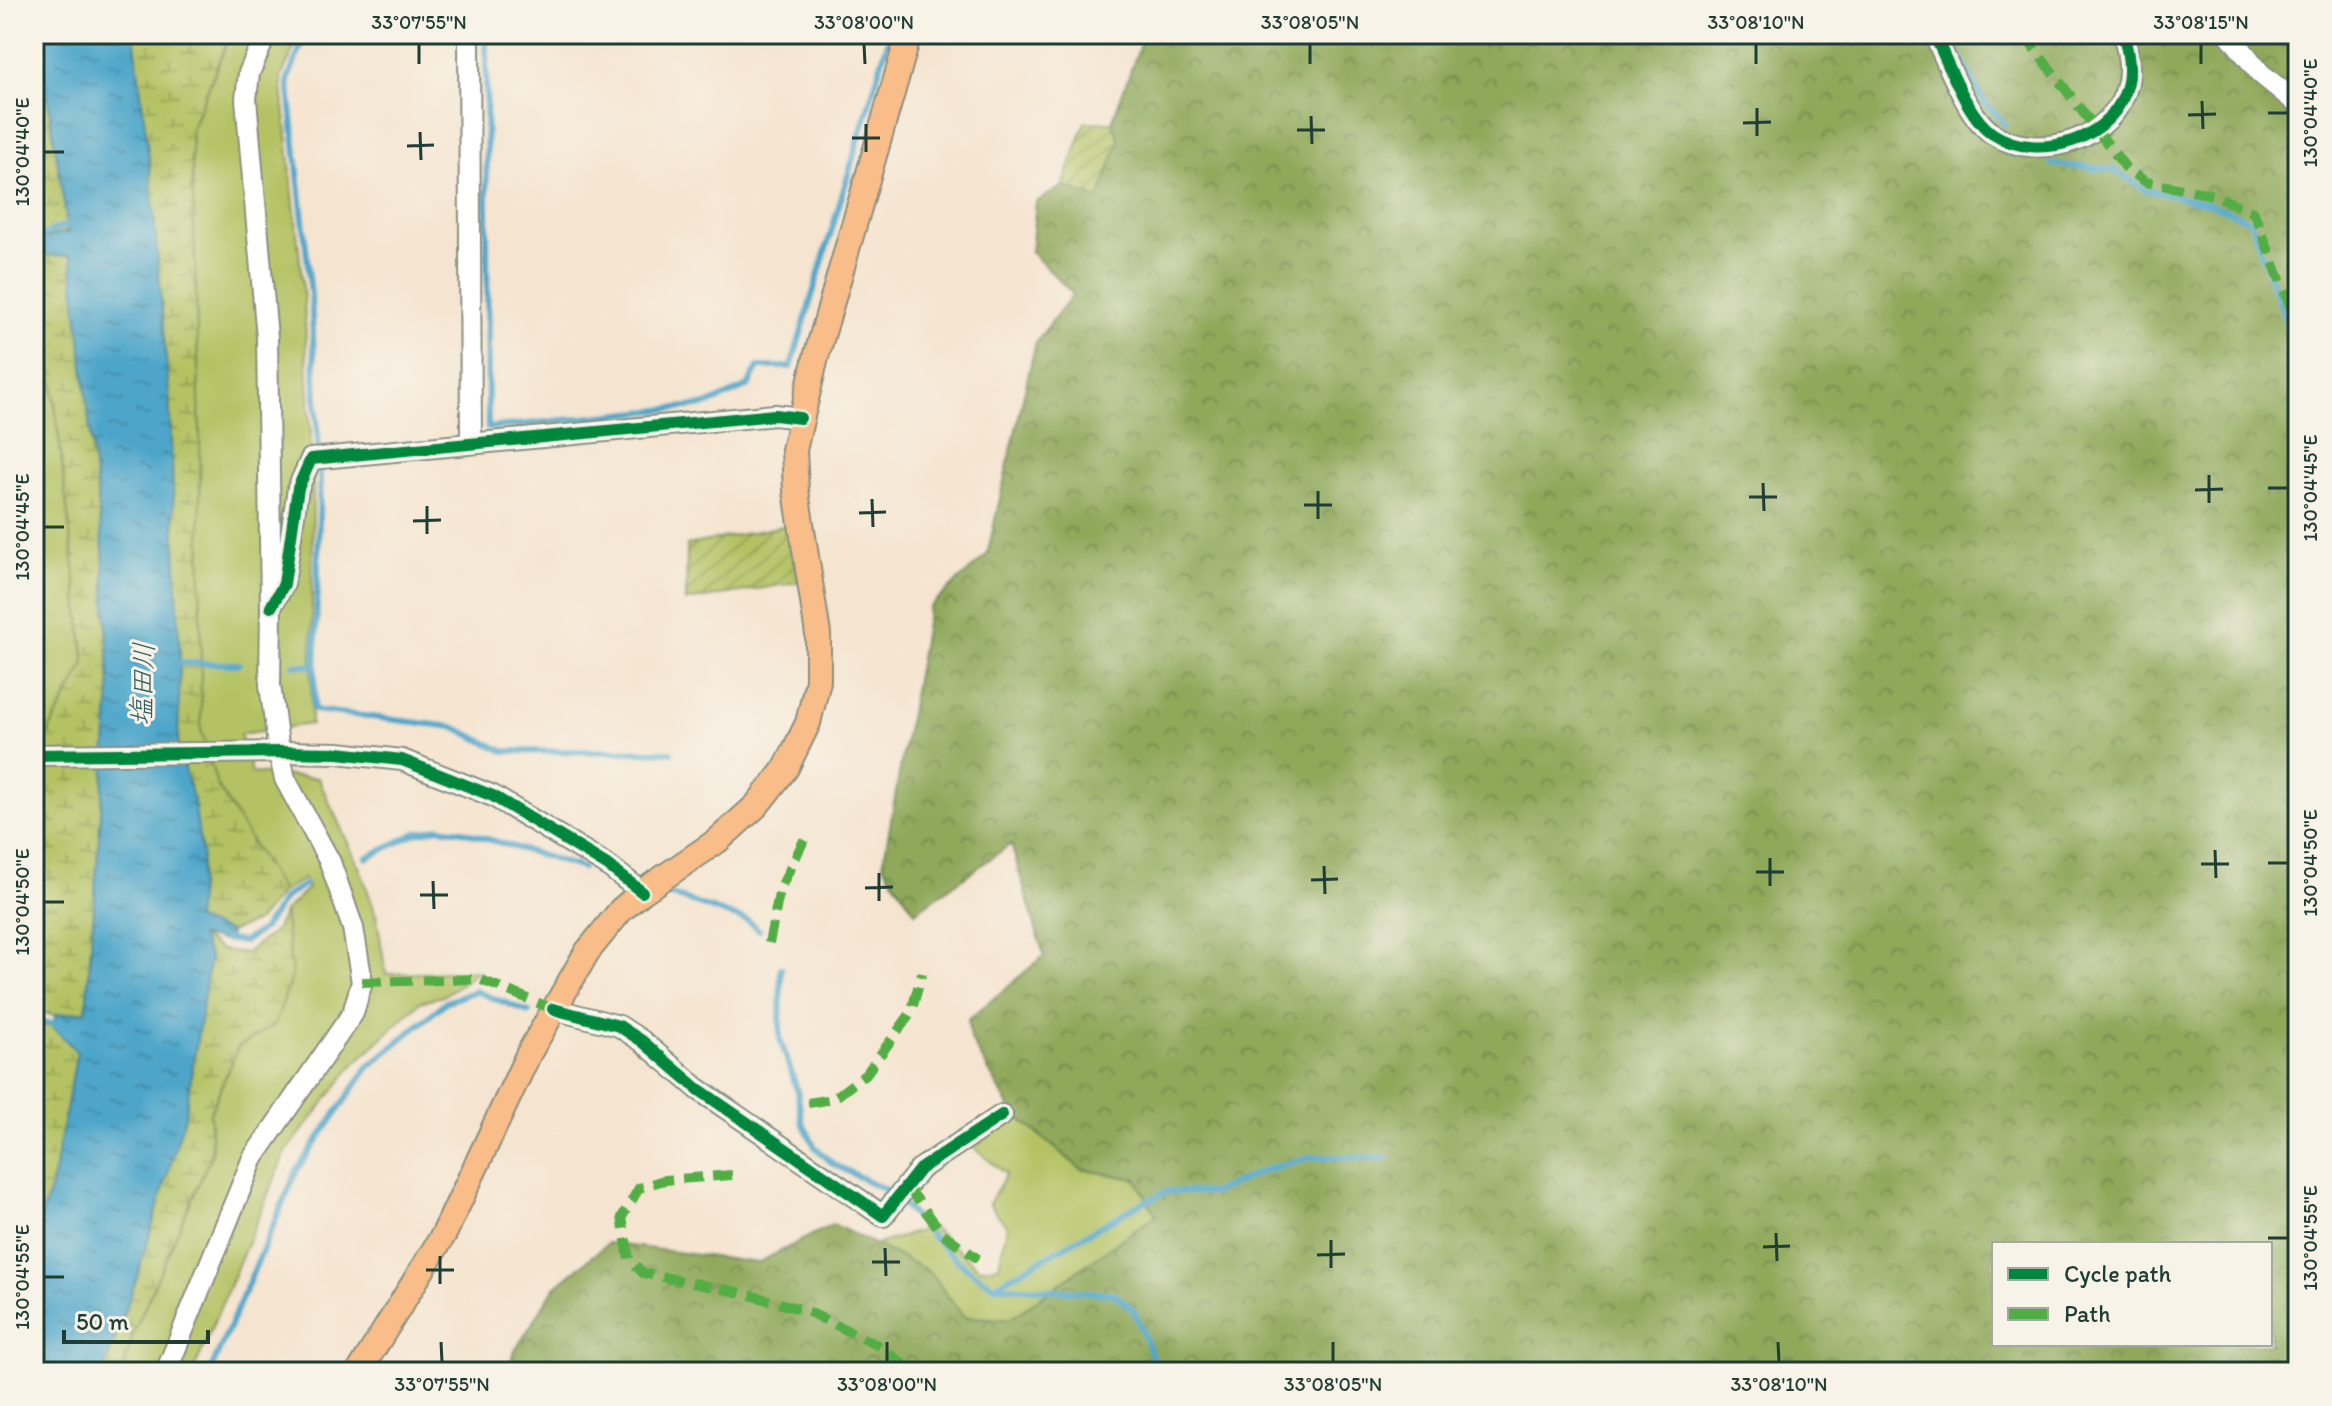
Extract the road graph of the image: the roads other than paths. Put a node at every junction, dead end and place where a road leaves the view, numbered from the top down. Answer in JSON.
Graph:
{"nodes":[{"id":1,"x":266,"y":34,"type":"edge"},
{"id":2,"x":469,"y":34,"type":"edge"},
{"id":3,"x":909,"y":34,"type":"edge"},
{"id":4,"x":1934,"y":34,"type":"edge"},
{"id":5,"x":2123,"y":34,"type":"edge"},
{"id":6,"x":2229,"y":34,"type":"edge"},
{"id":7,"x":2298,"y":104,"type":"edge"},
{"id":8,"x":800,"y":418,"type":"junction"},
{"id":9,"x":471,"y":442,"type":"junction"},
{"id":10,"x":271,"y":607,"type":"junction"},
{"id":11,"x":279,"y":752,"type":"junction"},
{"id":12,"x":34,"y":755,"type":"edge"},
{"id":13,"x":642,"y":892,"type":"junction"},
{"id":14,"x":553,"y":1009,"type":"junction"},
{"id":15,"x":1002,"y":1115,"type":"dead end"},
{"id":16,"x":166,"y":1372,"type":"edge"},
{"id":17,"x":359,"y":1372,"type":"edge"}],
"edges":[{"from":1,"to":10,"type":"street"},
{"from":2,"to":9,"type":"street"},
{"from":3,"to":8,"type":"main road"},
{"from":4,"to":5,"type":"street"},
{"from":6,"to":7,"type":"street"},
{"from":8,"to":9,"type":"street"},
{"from":8,"to":13,"type":"main road"},
{"from":9,"to":10,"type":"street"},
{"from":10,"to":11,"type":"street"},
{"from":11,"to":12,"type":"street"},
{"from":11,"to":13,"type":"street"},
{"from":11,"to":16,"type":"street"},
{"from":13,"to":14,"type":"main road"},
{"from":14,"to":15,"type":"street"},
{"from":14,"to":17,"type":"main road"}]}
